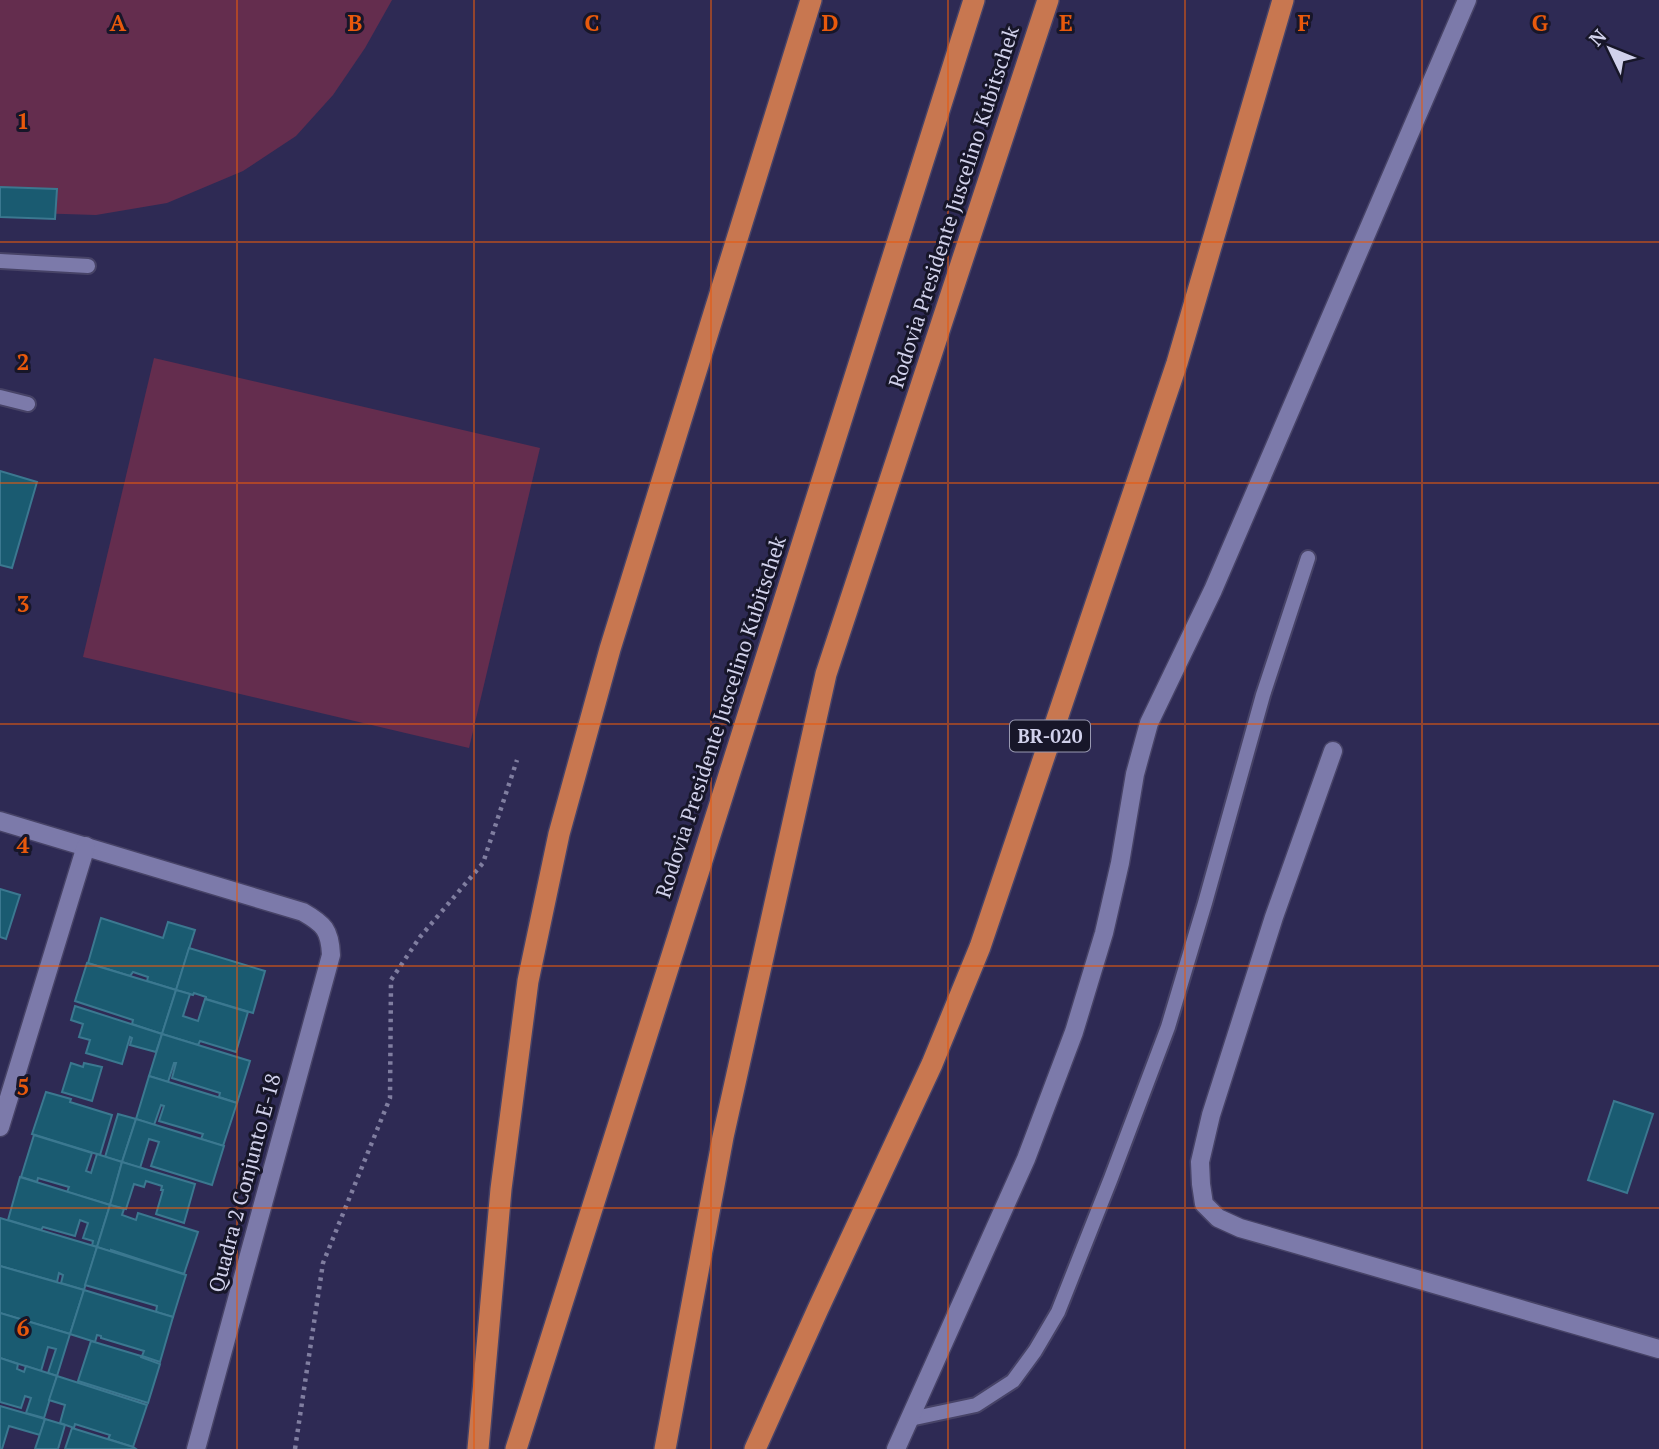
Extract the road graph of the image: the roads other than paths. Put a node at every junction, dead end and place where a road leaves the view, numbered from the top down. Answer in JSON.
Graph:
{"nodes":[{"id":1,"x":804,"y":0,"type":"edge"},
{"id":2,"x":811,"y":0,"type":"edge"},
{"id":3,"x":974,"y":0,"type":"edge"},
{"id":4,"x":1048,"y":0,"type":"edge"},
{"id":5,"x":1285,"y":0,"type":"edge"},
{"id":6,"x":1466,"y":0,"type":"edge"},
{"id":7,"x":793,"y":57,"type":"junction"},
{"id":8,"x":0,"y":261,"type":"edge"},
{"id":9,"x":88,"y":267,"type":"dead end"},
{"id":10,"x":0,"y":397,"type":"edge"},
{"id":11,"x":28,"y":404,"type":"dead end"},
{"id":12,"x":1308,"y":558,"type":"dead end"},
{"id":13,"x":1333,"y":751,"type":"dead end"},
{"id":14,"x":0,"y":821,"type":"edge"},
{"id":15,"x":86,"y":846,"type":"junction"},
{"id":16,"x":0,"y":1127,"type":"edge"},
{"id":17,"x":1659,"y":1349,"type":"edge"},
{"id":18,"x":911,"y":1419,"type":"junction"},
{"id":19,"x":196,"y":1449,"type":"edge"},
{"id":20,"x":478,"y":1449,"type":"edge"},
{"id":21,"x":516,"y":1449,"type":"edge"},
{"id":22,"x":665,"y":1449,"type":"edge"},
{"id":23,"x":755,"y":1449,"type":"edge"},
{"id":24,"x":896,"y":1449,"type":"edge"}],
"edges":[{"from":1,"to":7,"type":"highway"},
{"from":2,"to":7,"type":"highway"},
{"from":3,"to":21,"type":"highway","name":"Rodovia Presidente Juscelino Kubitschek"},
{"from":4,"to":22,"type":"highway","name":"Rodovia Presidente Juscelino Kubitschek"},
{"from":5,"to":23,"type":"highway","number":"BR-020"},
{"from":6,"to":18,"type":"street"},
{"from":7,"to":20,"type":"highway"},
{"from":8,"to":9,"type":"lane"},
{"from":10,"to":11,"type":"lane"},
{"from":12,"to":18,"type":"lane"},
{"from":13,"to":17,"type":"street"},
{"from":14,"to":15,"type":"street"},
{"from":15,"to":16,"type":"street"},
{"from":15,"to":19,"type":"street","name":"Quadra 2 Conjunto E-18"},
{"from":18,"to":24,"type":"street"}]}
